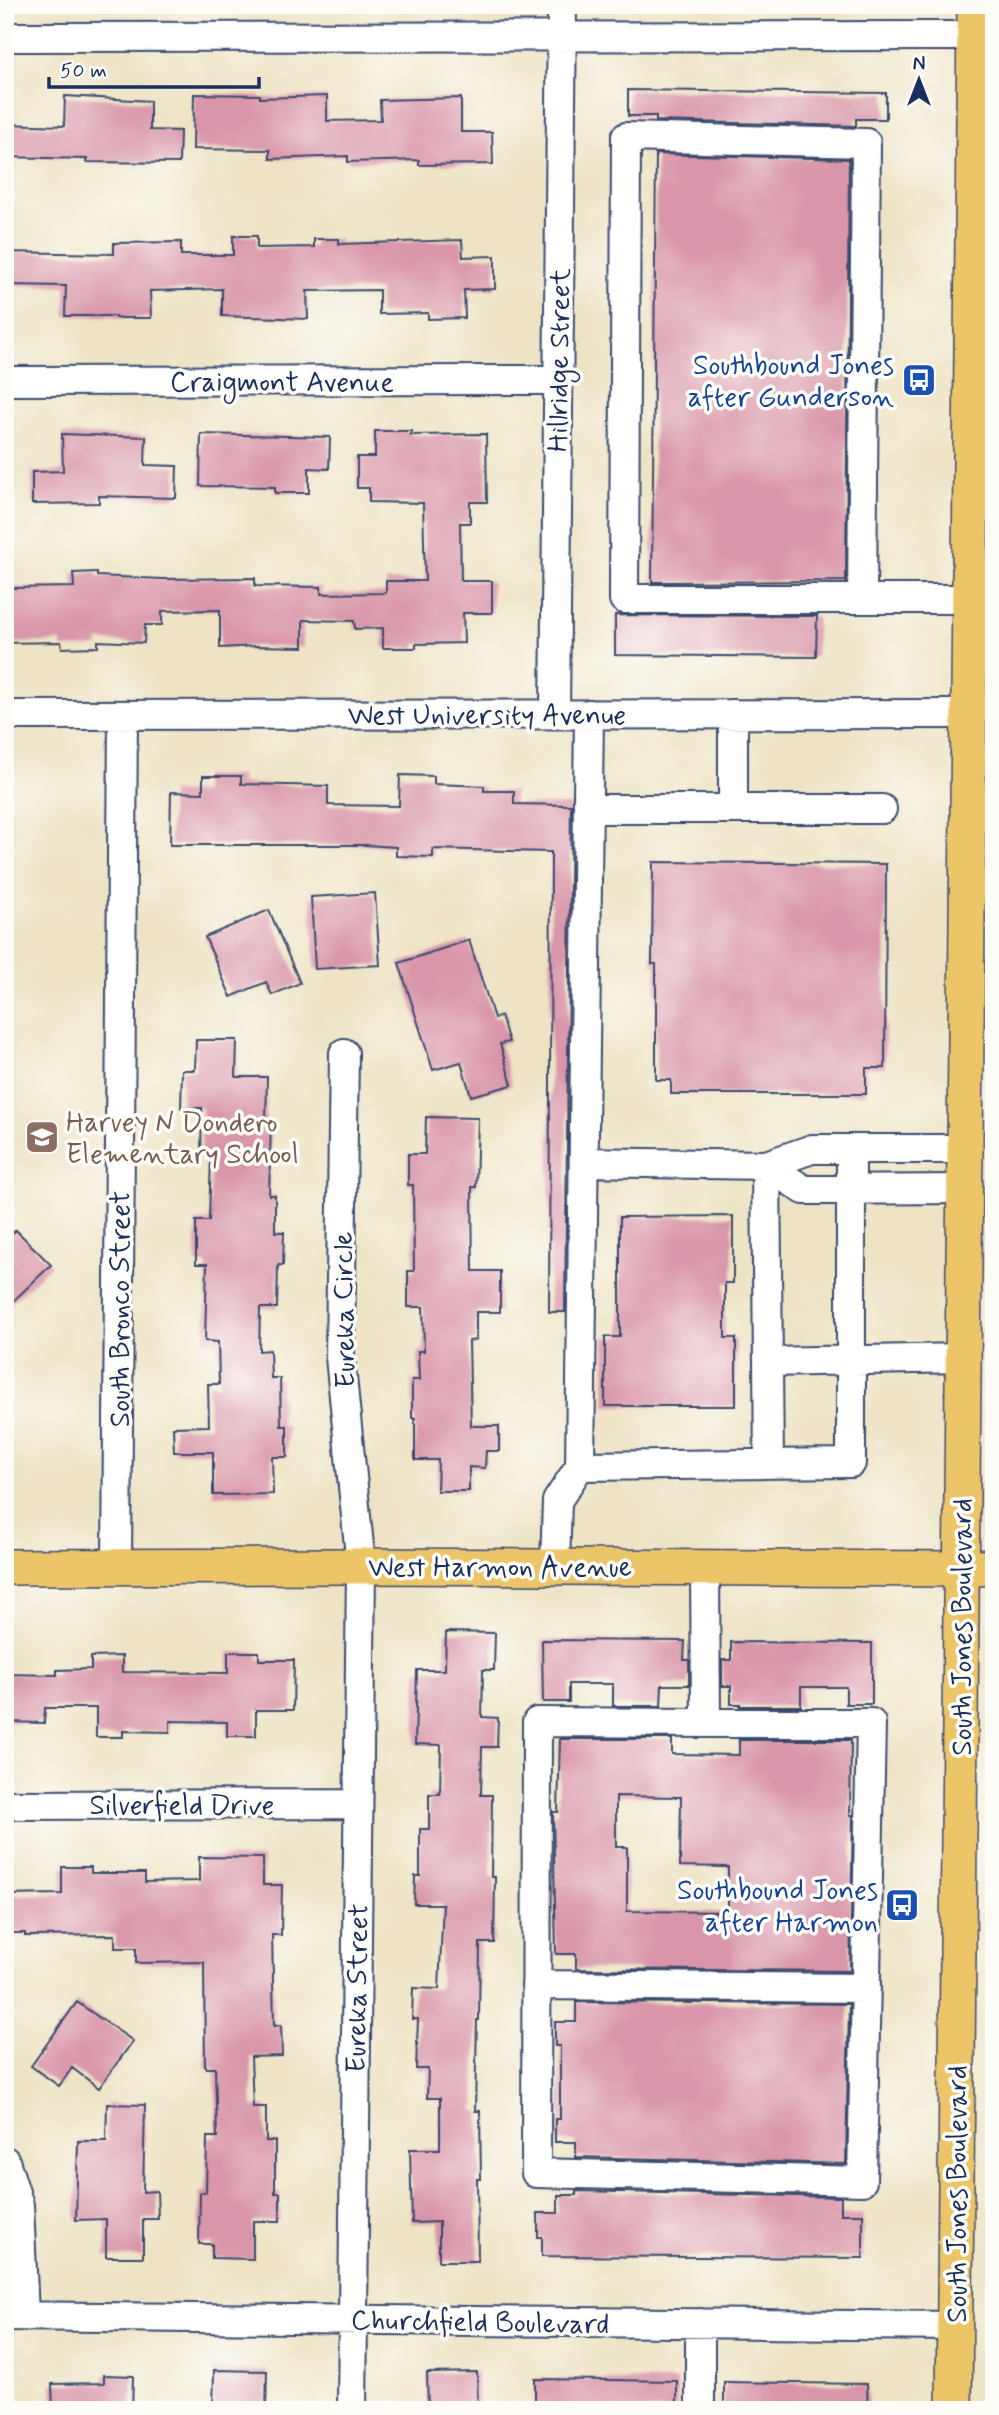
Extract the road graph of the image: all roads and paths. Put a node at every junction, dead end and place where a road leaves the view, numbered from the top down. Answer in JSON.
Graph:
{"nodes":[{"id":1,"x":562,"y":5,"type":"edge"},
{"id":2,"x":975,"y":20,"type":"edge"},
{"id":3,"x":562,"y":35,"type":"junction"},
{"id":4,"x":5,"y":37,"type":"edge"},
{"id":5,"x":558,"y":380,"type":"junction"},
{"id":6,"x":5,"y":381,"type":"edge"},
{"id":7,"x":863,"y":600,"type":"junction"},
{"id":8,"x":970,"y":600,"type":"junction"},
{"id":9,"x":555,"y":714,"type":"junction"},
{"id":10,"x":589,"y":714,"type":"junction"},
{"id":11,"x":733,"y":714,"type":"junction"},
{"id":12,"x":969,"y":714,"type":"junction"},
{"id":13,"x":5,"y":715,"type":"edge"},
{"id":14,"x":123,"y":715,"type":"junction"},
{"id":15,"x":588,"y":809,"type":"junction"},
{"id":16,"x":733,"y":809,"type":"junction"},
{"id":17,"x":882,"y":809,"type":"dead end"},
{"id":18,"x":344,"y":1053,"type":"dead end"},
{"id":19,"x":965,"y":1149,"type":"junction"},
{"id":20,"x":851,"y":1150,"type":"junction"},
{"id":21,"x":584,"y":1162,"type":"junction"},
{"id":22,"x":766,"y":1165,"type":"junction"},
{"id":23,"x":965,"y":1189,"type":"junction"},
{"id":24,"x":851,"y":1190,"type":"junction"},
{"id":25,"x":964,"y":1358,"type":"junction"},
{"id":26,"x":851,"y":1361,"type":"junction"},
{"id":27,"x":768,"y":1362,"type":"junction"},
{"id":28,"x":769,"y":1464,"type":"junction"},
{"id":29,"x":580,"y":1466,"type":"junction"},
{"id":30,"x":117,"y":1566,"type":"junction"},
{"id":31,"x":361,"y":1566,"type":"junction"},
{"id":32,"x":555,"y":1566,"type":"junction"},
{"id":33,"x":5,"y":1567,"type":"edge"},
{"id":34,"x":705,"y":1567,"type":"junction"},
{"id":35,"x":978,"y":1568,"type":"edge"},
{"id":36,"x":706,"y":1723,"type":"junction"},
{"id":37,"x":358,"y":1804,"type":"junction"},
{"id":38,"x":5,"y":1805,"type":"edge"},
{"id":39,"x":536,"y":1985,"type":"junction"},
{"id":40,"x":866,"y":1988,"type":"junction"},
{"id":41,"x":5,"y":2161,"type":"edge"},
{"id":42,"x":15,"y":2316,"type":"edge"},
{"id":43,"x":353,"y":2319,"type":"junction"},
{"id":44,"x":700,"y":2323,"type":"junction"},
{"id":45,"x":955,"y":2326,"type":"junction"},
{"id":46,"x":352,"y":2410,"type":"edge"},
{"id":47,"x":700,"y":2410,"type":"edge"},
{"id":48,"x":954,"y":2410,"type":"edge"}],
"edges":[{"from":1,"to":3,"type":"street","name":"Hillridge Street"},
{"from":2,"to":3,"type":"street"},
{"from":2,"to":8,"type":"main road","name":"South Jones Boulevard"},
{"from":3,"to":4,"type":"street"},
{"from":3,"to":5,"type":"street","name":"Hillridge Street"},
{"from":5,"to":6,"type":"street","name":"Craigmont Avenue"},
{"from":5,"to":9,"type":"street","name":"Hillridge Street"},
{"from":7,"to":7,"type":"street"},
{"from":7,"to":8,"type":"street"},
{"from":8,"to":12,"type":"main road","name":"South Jones Boulevard"},
{"from":9,"to":10,"type":"street","name":"West University Avenue"},
{"from":9,"to":14,"type":"street","name":"West University Avenue"},
{"from":10,"to":11,"type":"street","name":"West University Avenue"},
{"from":10,"to":15,"type":"street"},
{"from":11,"to":12,"type":"street","name":"West University Avenue"},
{"from":11,"to":16,"type":"street"},
{"from":12,"to":19,"type":"main road","name":"South Jones Boulevard"},
{"from":13,"to":14,"type":"street","name":"West University Avenue"},
{"from":14,"to":30,"type":"street","name":"South Bronco Street"},
{"from":15,"to":16,"type":"street"},
{"from":15,"to":21,"type":"street"},
{"from":16,"to":17,"type":"street"},
{"from":18,"to":31,"type":"street","name":"Eureka Circle"},
{"from":19,"to":20,"type":"street"},
{"from":19,"to":23,"type":"main road","name":"South Jones Boulevard"},
{"from":20,"to":22,"type":"street"},
{"from":20,"to":24,"type":"street"},
{"from":21,"to":22,"type":"street"},
{"from":21,"to":29,"type":"street"},
{"from":22,"to":24,"type":"street"},
{"from":22,"to":27,"type":"street"},
{"from":23,"to":24,"type":"street"},
{"from":23,"to":25,"type":"main road","name":"South Jones Boulevard"},
{"from":24,"to":26,"type":"street"},
{"from":25,"to":26,"type":"street"},
{"from":25,"to":35,"type":"main road","name":"South Jones Boulevard"},
{"from":26,"to":27,"type":"street"},
{"from":26,"to":28,"type":"street"},
{"from":27,"to":28,"type":"street"},
{"from":28,"to":29,"type":"street"},
{"from":29,"to":32,"type":"street"},
{"from":30,"to":31,"type":"main road","name":"West Harmon Avenue"},
{"from":30,"to":33,"type":"main road","name":"West Harmon Avenue"},
{"from":31,"to":32,"type":"main road","name":"West Harmon Avenue"},
{"from":31,"to":37,"type":"street","name":"Eureka Street"},
{"from":32,"to":34,"type":"main road","name":"West Harmon Avenue"},
{"from":34,"to":35,"type":"main road","name":"West Harmon Avenue"},
{"from":34,"to":36,"type":"street"},
{"from":35,"to":45,"type":"main road","name":"South Jones Boulevard"},
{"from":36,"to":39,"type":"street"},
{"from":36,"to":40,"type":"street"},
{"from":37,"to":38,"type":"street","name":"Silverfield Drive"},
{"from":37,"to":43,"type":"street","name":"Eureka Street"},
{"from":39,"to":40,"type":"street"},
{"from":39,"to":40,"type":"street"},
{"from":41,"to":42,"type":"street"},
{"from":42,"to":43,"type":"street","name":"Churchfield Boulevard"},
{"from":43,"to":44,"type":"street","name":"Churchfield Boulevard"},
{"from":43,"to":46,"type":"street","name":"Eureka Street"},
{"from":44,"to":45,"type":"street","name":"Churchfield Boulevard"},
{"from":44,"to":47,"type":"street"},
{"from":45,"to":48,"type":"main road","name":"South Jones Boulevard"}]}
